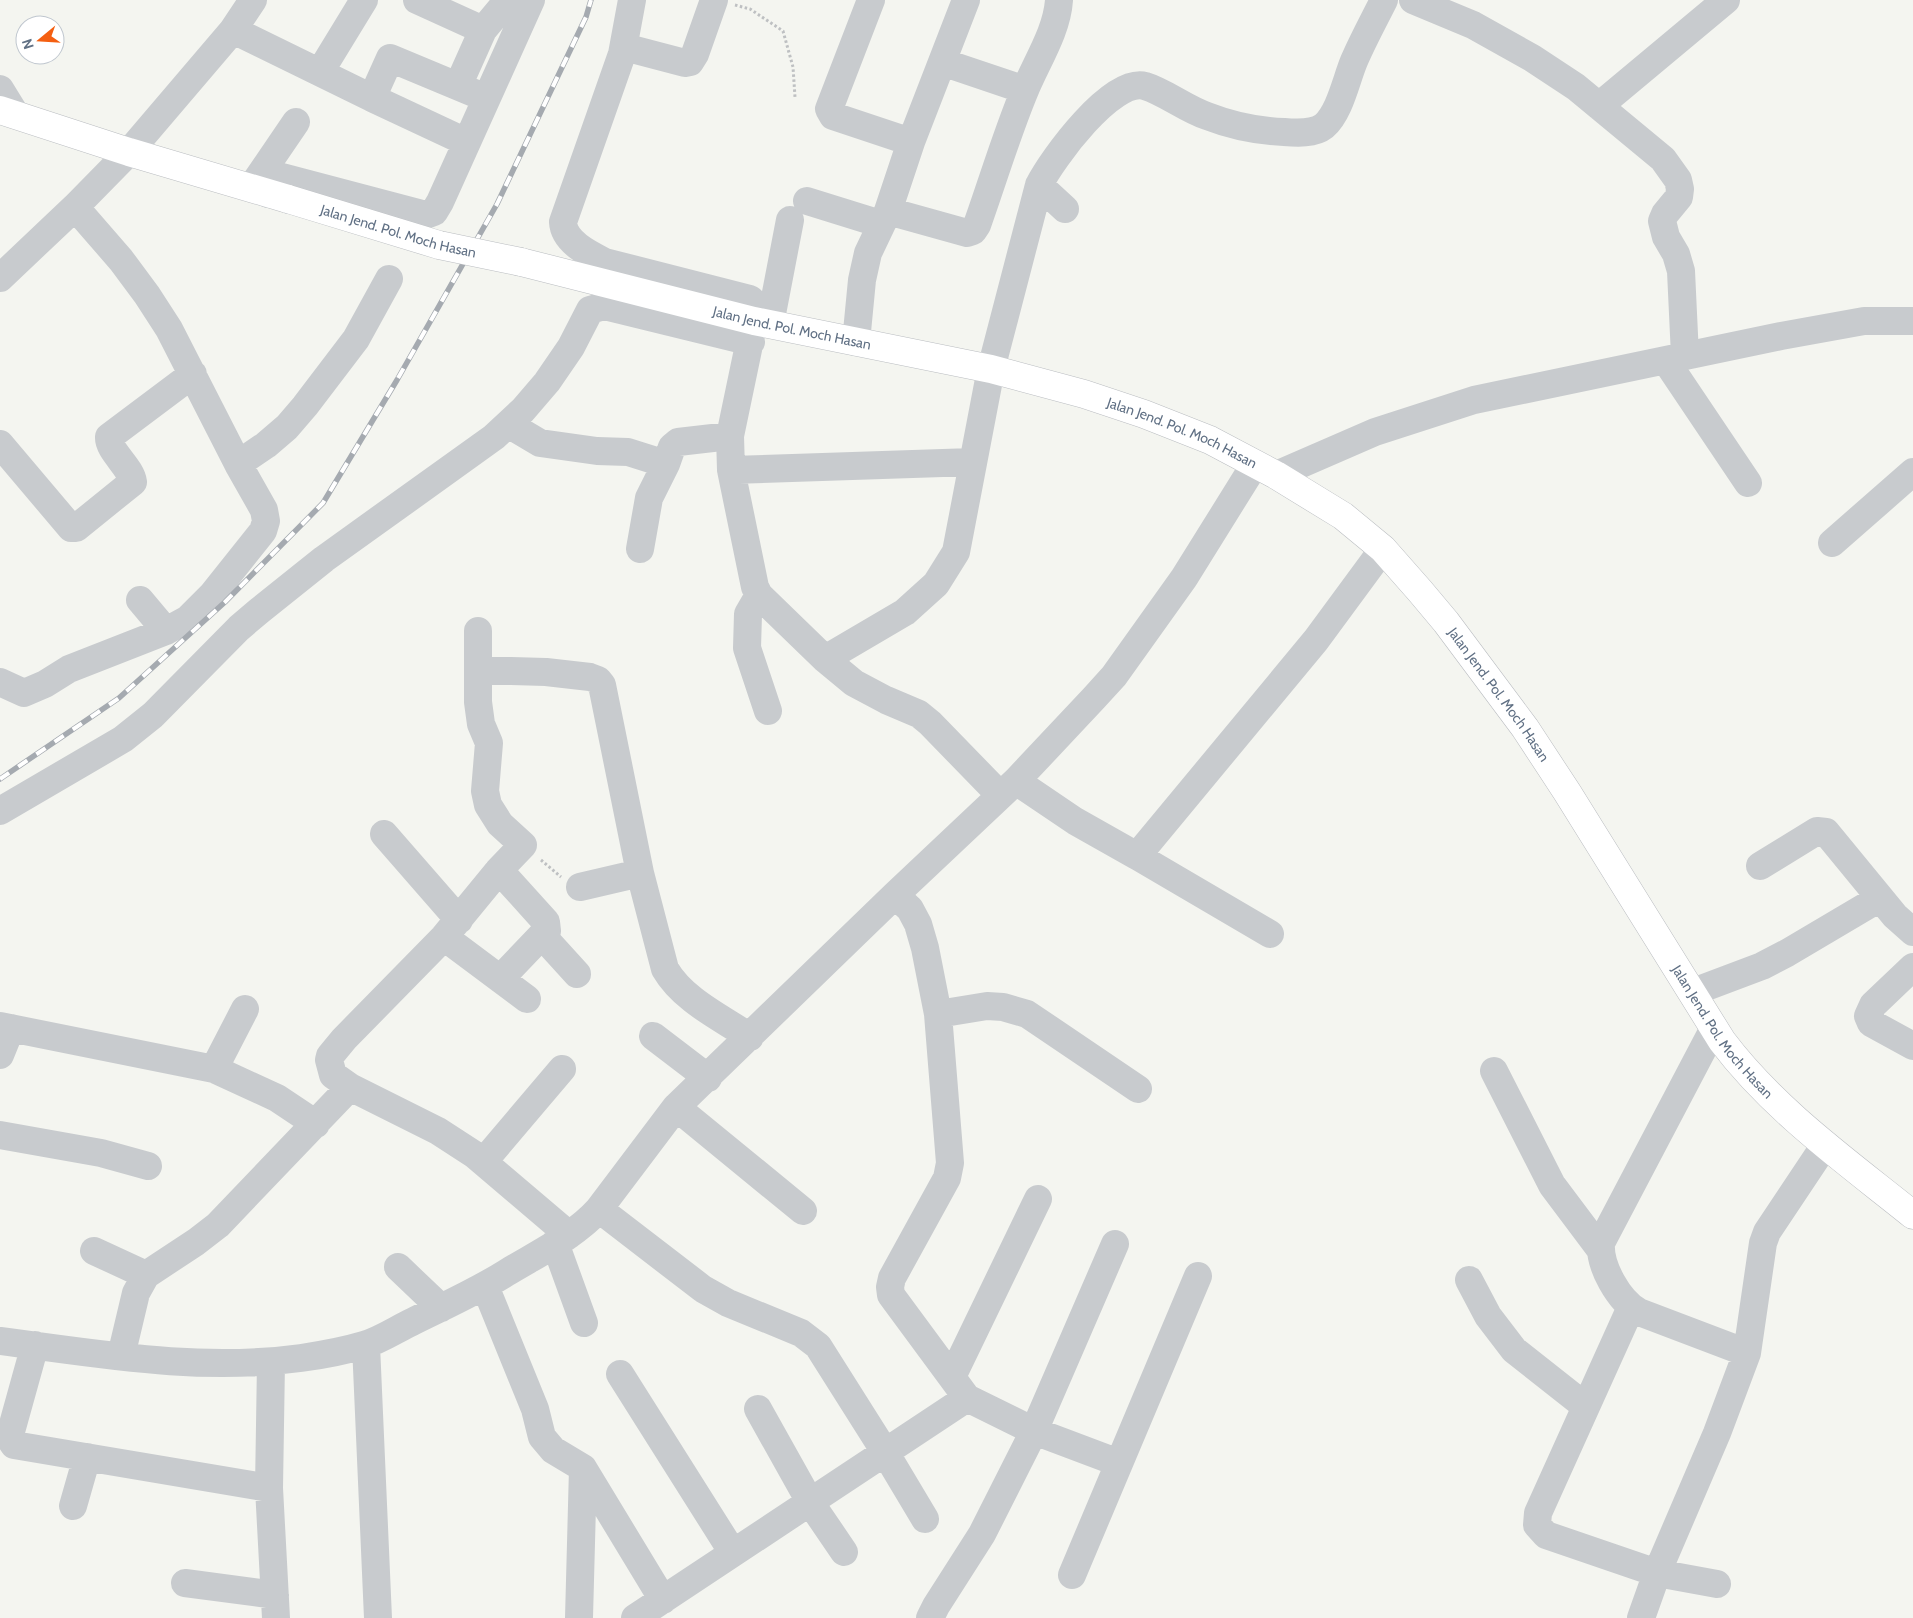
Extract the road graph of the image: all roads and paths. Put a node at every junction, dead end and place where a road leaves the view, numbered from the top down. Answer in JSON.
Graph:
{"nodes":[{"id":1,"x":253,"y":0,"type":"edge"},
{"id":2,"x":364,"y":0,"type":"edge"},
{"id":3,"x":416,"y":0,"type":"edge"},
{"id":4,"x":508,"y":0,"type":"edge"},
{"id":5,"x":530,"y":0,"type":"edge"},
{"id":6,"x":632,"y":0,"type":"edge"},
{"id":7,"x":871,"y":0,"type":"edge"},
{"id":8,"x":966,"y":0,"type":"edge"},
{"id":9,"x":1384,"y":0,"type":"edge"},
{"id":10,"x":1413,"y":0,"type":"edge"},
{"id":11,"x":1726,"y":0,"type":"edge"},
{"id":12,"x":724,"y":2,"type":"edge"},
{"id":13,"x":1059,"y":6,"type":"edge"},
{"id":14,"x":233,"y":30,"type":"junction"},
{"id":15,"x":483,"y":30,"type":"junction"},
{"id":16,"x":624,"y":47,"type":"junction"},
{"id":17,"x":942,"y":62,"type":"junction"},
{"id":18,"x":320,"y":72,"type":"junction"},
{"id":19,"x":458,"y":86,"type":"junction"},
{"id":20,"x":0,"y":89,"type":"edge"},
{"id":21,"x":1025,"y":90,"type":"junction"},
{"id":22,"x":794,"y":97,"type":"dead end"},
{"id":23,"x":372,"y":98,"type":"junction"},
{"id":24,"x":486,"y":98,"type":"junction"},
{"id":25,"x":1599,"y":106,"type":"junction"},
{"id":26,"x":8,"y":112,"type":"edge"},
{"id":27,"x":296,"y":122,"type":"dead end"},
{"id":28,"x":466,"y":142,"type":"junction"},
{"id":29,"x":911,"y":142,"type":"junction"},
{"id":30,"x":129,"y":152,"type":"junction"},
{"id":31,"x":1039,"y":185,"type":"junction"},
{"id":32,"x":270,"y":190,"type":"junction"},
{"id":33,"x":76,"y":207,"type":"junction"},
{"id":34,"x":1065,"y":209,"type":"dead end"},
{"id":35,"x":884,"y":217,"type":"junction"},
{"id":36,"x":0,"y":278,"type":"edge"},
{"id":37,"x":389,"y":279,"type":"dead end"},
{"id":38,"x":1913,"y":321,"type":"edge"},
{"id":39,"x":758,"y":329,"type":"junction"},
{"id":40,"x":856,"y":342,"type":"junction"},
{"id":41,"x":1676,"y":359,"type":"junction"},
{"id":42,"x":992,"y":369,"type":"junction"},
{"id":43,"x":193,"y":374,"type":"junction"},
{"id":44,"x":508,"y":424,"type":"junction"},
{"id":45,"x":730,"y":436,"type":"junction"},
{"id":46,"x":0,"y":444,"type":"edge"},
{"id":47,"x":972,"y":462,"type":"junction"},
{"id":48,"x":238,"y":464,"type":"junction"},
{"id":49,"x":666,"y":464,"type":"junction"},
{"id":50,"x":1265,"y":469,"type":"junction"},
{"id":51,"x":731,"y":470,"type":"junction"},
{"id":52,"x":1913,"y":472,"type":"edge"},
{"id":53,"x":1748,"y":483,"type":"dead end"},
{"id":54,"x":1832,"y":542,"type":"dead end"},
{"id":55,"x":640,"y":549,"type":"dead end"},
{"id":56,"x":1383,"y":549,"type":"junction"},
{"id":57,"x":758,"y":595,"type":"junction"},
{"id":58,"x":140,"y":600,"type":"dead end"},
{"id":59,"x":478,"y":630,"type":"dead end"},
{"id":60,"x":166,"y":631,"type":"junction"},
{"id":61,"x":825,"y":659,"type":"junction"},
{"id":62,"x":478,"y":672,"type":"junction"},
{"id":63,"x":0,"y":682,"type":"edge"},
{"id":64,"x":768,"y":711,"type":"dead end"},
{"id":65,"x":1008,"y":788,"type":"junction"},
{"id":66,"x":0,"y":811,"type":"edge"},
{"id":67,"x":384,"y":834,"type":"dead end"},
{"id":68,"x":523,"y":845,"type":"junction"},
{"id":69,"x":1138,"y":856,"type":"junction"},
{"id":70,"x":1760,"y":866,"type":"dead end"},
{"id":71,"x":499,"y":870,"type":"junction"},
{"id":72,"x":640,"y":873,"type":"junction"},
{"id":73,"x":580,"y":888,"type":"joint"},
{"id":74,"x":895,"y":895,"type":"junction"},
{"id":75,"x":1880,"y":898,"type":"junction"},
{"id":76,"x":451,"y":929,"type":"junction"},
{"id":77,"x":1913,"y":932,"type":"edge"},
{"id":78,"x":543,"y":934,"type":"junction"},
{"id":79,"x":1270,"y":934,"type":"dead end"},
{"id":80,"x":1913,"y":967,"type":"edge"},
{"id":81,"x":577,"y":974,"type":"dead end"},
{"id":82,"x":500,"y":978,"type":"junction"},
{"id":83,"x":1693,"y":992,"type":"junction"},
{"id":84,"x":527,"y":999,"type":"dead end"},
{"id":85,"x":245,"y":1009,"type":"dead end"},
{"id":86,"x":938,"y":1014,"type":"junction"},
{"id":87,"x":5,"y":1027,"type":"edge"},
{"id":88,"x":1714,"y":1028,"type":"junction"},
{"id":89,"x":653,"y":1036,"type":"dead end"},
{"id":90,"x":750,"y":1037,"type":"junction"},
{"id":91,"x":1913,"y":1046,"type":"edge"},
{"id":92,"x":0,"y":1055,"type":"edge"},
{"id":93,"x":214,"y":1069,"type":"junction"},
{"id":94,"x":562,"y":1069,"type":"dead end"},
{"id":95,"x":1494,"y":1071,"type":"dead end"},
{"id":96,"x":708,"y":1078,"type":"junction"},
{"id":97,"x":350,"y":1087,"type":"junction"},
{"id":98,"x":1138,"y":1088,"type":"dead end"},
{"id":99,"x":676,"y":1107,"type":"junction"},
{"id":100,"x":316,"y":1124,"type":"junction"},
{"id":101,"x":0,"y":1135,"type":"edge"},
{"id":102,"x":1825,"y":1145,"type":"junction"},
{"id":103,"x":484,"y":1161,"type":"junction"},
{"id":104,"x":148,"y":1166,"type":"dead end"},
{"id":105,"x":1038,"y":1199,"type":"dead end"},
{"id":106,"x":599,"y":1209,"type":"junction"},
{"id":107,"x":803,"y":1211,"type":"dead end"},
{"id":108,"x":1913,"y":1215,"type":"edge"},
{"id":109,"x":562,"y":1239,"type":"junction"},
{"id":110,"x":1114,"y":1244,"type":"dead end"},
{"id":111,"x":1600,"y":1249,"type":"junction"},
{"id":112,"x":94,"y":1251,"type":"dead end"},
{"id":113,"x":398,"y":1267,"type":"dead end"},
{"id":114,"x":146,"y":1275,"type":"junction"},
{"id":115,"x":1198,"y":1276,"type":"dead end"},
{"id":116,"x":1469,"y":1280,"type":"dead end"},
{"id":117,"x":485,"y":1286,"type":"junction"},
{"id":118,"x":1631,"y":1307,"type":"junction"},
{"id":119,"x":441,"y":1308,"type":"junction"},
{"id":120,"x":584,"y":1323,"type":"dead end"},
{"id":121,"x":0,"y":1341,"type":"edge"},
{"id":122,"x":34,"y":1345,"type":"junction"},
{"id":123,"x":366,"y":1345,"type":"junction"},
{"id":124,"x":1747,"y":1353,"type":"junction"},
{"id":125,"x":121,"y":1356,"type":"junction"},
{"id":126,"x":271,"y":1362,"type":"junction"},
{"id":127,"x":620,"y":1374,"type":"dead end"},
{"id":128,"x":960,"y":1387,"type":"junction"},
{"id":129,"x":1585,"y":1406,"type":"junction"},
{"id":130,"x":758,"y":1409,"type":"dead end"},
{"id":131,"x":1034,"y":1431,"type":"junction"},
{"id":132,"x":885,"y":1452,"type":"junction"},
{"id":133,"x":87,"y":1458,"type":"junction"},
{"id":134,"x":1118,"y":1463,"type":"junction"},
{"id":135,"x":584,"y":1468,"type":"junction"},
{"id":136,"x":269,"y":1488,"type":"junction"},
{"id":137,"x":810,"y":1502,"type":"junction"},
{"id":138,"x":73,"y":1506,"type":"dead end"},
{"id":139,"x":925,"y":1519,"type":"dead end"},
{"id":140,"x":844,"y":1552,"type":"dead end"},
{"id":141,"x":734,"y":1554,"type":"junction"},
{"id":142,"x":1657,"y":1573,"type":"junction"},
{"id":143,"x":1072,"y":1575,"type":"dead end"},
{"id":144,"x":185,"y":1583,"type":"dead end"},
{"id":145,"x":1717,"y":1584,"type":"dead end"},
{"id":146,"x":663,"y":1600,"type":"junction"},
{"id":147,"x":276,"y":1606,"type":"edge"},
{"id":148,"x":378,"y":1618,"type":"edge"},
{"id":149,"x":580,"y":1618,"type":"edge"},
{"id":150,"x":637,"y":1618,"type":"edge"},
{"id":151,"x":930,"y":1618,"type":"edge"},
{"id":152,"x":1641,"y":1618,"type":"edge"}],
"edges":[{"from":1,"to":14,"type":"street"},
{"from":2,"to":18,"type":"street"},
{"from":3,"to":15,"type":"street"},
{"from":4,"to":15,"type":"street"},
{"from":5,"to":24,"type":"street"},
{"from":6,"to":16,"type":"street"},
{"from":7,"to":29,"type":"street"},
{"from":8,"to":17,"type":"street"},
{"from":9,"to":31,"type":"street"},
{"from":10,"to":25,"type":"street"},
{"from":11,"to":25,"type":"street"},
{"from":12,"to":16,"type":"street"},
{"from":12,"to":22,"type":"path"},
{"from":13,"to":21,"type":"street"},
{"from":14,"to":18,"type":"street"},
{"from":14,"to":30,"type":"street"},
{"from":15,"to":19,"type":"street"},
{"from":16,"to":39,"type":"street"},
{"from":17,"to":21,"type":"street"},
{"from":17,"to":29,"type":"street"},
{"from":18,"to":23,"type":"street"},
{"from":19,"to":23,"type":"street"},
{"from":19,"to":24,"type":"street"},
{"from":20,"to":26,"type":"street"},
{"from":21,"to":35,"type":"street"},
{"from":23,"to":28,"type":"street"},
{"from":24,"to":28,"type":"street"},
{"from":25,"to":41,"type":"street"},
{"from":26,"to":30,"type":"main road","name":"Jalan Jend. Pol. Moch Hasan"},
{"from":27,"to":32,"type":"street"},
{"from":28,"to":32,"type":"street"},
{"from":29,"to":35,"type":"street"},
{"from":30,"to":32,"type":"main road","name":"Jalan Jend. Pol. Moch Hasan"},
{"from":30,"to":33,"type":"street"},
{"from":31,"to":34,"type":"street"},
{"from":31,"to":42,"type":"street"},
{"from":32,"to":39,"type":"main road","name":"Jalan Jend. Pol. Moch Hasan","bridge":true},
{"from":33,"to":36,"type":"street"},
{"from":33,"to":43,"type":"street"},
{"from":35,"to":39,"type":"street"},
{"from":35,"to":40,"type":"street"},
{"from":37,"to":48,"type":"street"},
{"from":38,"to":41,"type":"street"},
{"from":39,"to":40,"type":"main road","name":"Jalan Jend. Pol. Moch Hasan"},
{"from":39,"to":44,"type":"street"},
{"from":39,"to":45,"type":"street"},
{"from":40,"to":42,"type":"main road","name":"Jalan Jend. Pol. Moch Hasan"},
{"from":41,"to":50,"type":"street"},
{"from":41,"to":53,"type":"street"},
{"from":42,"to":47,"type":"street"},
{"from":42,"to":50,"type":"main road","name":"Jalan Jend. Pol. Moch Hasan"},
{"from":43,"to":46,"type":"street"},
{"from":43,"to":48,"type":"street"},
{"from":44,"to":49,"type":"street"},
{"from":44,"to":66,"type":"street"},
{"from":45,"to":49,"type":"street"},
{"from":45,"to":51,"type":"street"},
{"from":47,"to":51,"type":"street"},
{"from":47,"to":61,"type":"street"},
{"from":48,"to":60,"type":"street"},
{"from":49,"to":55,"type":"street"},
{"from":50,"to":56,"type":"main road","name":"Jalan Jend. Pol. Moch Hasan"},
{"from":50,"to":65,"type":"street"},
{"from":51,"to":57,"type":"street"},
{"from":52,"to":54,"type":"street"},
{"from":56,"to":69,"type":"street"},
{"from":56,"to":83,"type":"main road","name":"Jalan Jend. Pol. Moch Hasan"},
{"from":57,"to":61,"type":"street"},
{"from":57,"to":64,"type":"street"},
{"from":58,"to":60,"type":"street"},
{"from":59,"to":62,"type":"street"},
{"from":60,"to":63,"type":"street"},
{"from":61,"to":65,"type":"street"},
{"from":62,"to":68,"type":"street"},
{"from":62,"to":72,"type":"street"},
{"from":65,"to":69,"type":"street"},
{"from":65,"to":74,"type":"street"},
{"from":67,"to":76,"type":"street"},
{"from":68,"to":71,"type":"street"},
{"from":68,"to":73,"type":"path"},
{"from":69,"to":79,"type":"street"},
{"from":70,"to":75,"type":"street"},
{"from":71,"to":76,"type":"street"},
{"from":71,"to":78,"type":"street"},
{"from":72,"to":73,"type":"street"},
{"from":72,"to":90,"type":"street"},
{"from":74,"to":86,"type":"street"},
{"from":74,"to":90,"type":"street"},
{"from":75,"to":77,"type":"street"},
{"from":75,"to":83,"type":"street"},
{"from":76,"to":82,"type":"street"},
{"from":76,"to":97,"type":"street"},
{"from":78,"to":81,"type":"street"},
{"from":78,"to":82,"type":"street"},
{"from":80,"to":91,"type":"street"},
{"from":82,"to":84,"type":"street"},
{"from":83,"to":88,"type":"main road","name":"Jalan Jend. Pol. Moch Hasan"},
{"from":85,"to":93,"type":"street"},
{"from":86,"to":98,"type":"street"},
{"from":86,"to":128,"type":"street"},
{"from":87,"to":92,"type":"street"},
{"from":87,"to":93,"type":"street"},
{"from":88,"to":102,"type":"main road","name":"Jalan Jend. Pol. Moch Hasan"},
{"from":88,"to":111,"type":"street"},
{"from":89,"to":96,"type":"street"},
{"from":90,"to":96,"type":"street"},
{"from":93,"to":100,"type":"street"},
{"from":94,"to":103,"type":"street"},
{"from":95,"to":111,"type":"street"},
{"from":96,"to":99,"type":"street"},
{"from":97,"to":100,"type":"street"},
{"from":97,"to":103,"type":"street"},
{"from":99,"to":106,"type":"street"},
{"from":99,"to":107,"type":"street"},
{"from":100,"to":114,"type":"street"},
{"from":101,"to":104,"type":"street"},
{"from":102,"to":108,"type":"main road","name":"Jalan Jend. Pol. Moch Hasan"},
{"from":102,"to":124,"type":"street"},
{"from":103,"to":109,"type":"street"},
{"from":105,"to":128,"type":"street"},
{"from":106,"to":109,"type":"street"},
{"from":106,"to":132,"type":"street"},
{"from":109,"to":117,"type":"street"},
{"from":109,"to":120,"type":"street"},
{"from":110,"to":131,"type":"street"},
{"from":111,"to":118,"type":"street"},
{"from":112,"to":114,"type":"street"},
{"from":113,"to":119,"type":"street"},
{"from":114,"to":125,"type":"street"},
{"from":115,"to":134,"type":"street"},
{"from":116,"to":129,"type":"street"},
{"from":117,"to":119,"type":"street"},
{"from":117,"to":135,"type":"street"},
{"from":118,"to":124,"type":"street"},
{"from":118,"to":129,"type":"street"},
{"from":119,"to":123,"type":"street"},
{"from":121,"to":122,"type":"street"},
{"from":122,"to":125,"type":"street"},
{"from":122,"to":133,"type":"street"},
{"from":123,"to":126,"type":"street"},
{"from":123,"to":148,"type":"street"},
{"from":124,"to":142,"type":"street"},
{"from":125,"to":126,"type":"street"},
{"from":126,"to":136,"type":"street"},
{"from":127,"to":141,"type":"street"},
{"from":128,"to":131,"type":"street"},
{"from":128,"to":132,"type":"street"},
{"from":129,"to":142,"type":"street"},
{"from":130,"to":137,"type":"street"},
{"from":131,"to":134,"type":"street"},
{"from":131,"to":151,"type":"street"},
{"from":132,"to":137,"type":"street"},
{"from":132,"to":139,"type":"street"},
{"from":133,"to":136,"type":"street"},
{"from":133,"to":138,"type":"street"},
{"from":134,"to":143,"type":"street"},
{"from":135,"to":146,"type":"street"},
{"from":135,"to":149,"type":"street"},
{"from":136,"to":147,"type":"street"},
{"from":137,"to":140,"type":"street"},
{"from":137,"to":141,"type":"street"},
{"from":141,"to":146,"type":"street"},
{"from":142,"to":145,"type":"street"},
{"from":142,"to":152,"type":"street"},
{"from":144,"to":147,"type":"street"},
{"from":146,"to":150,"type":"street"}]}
